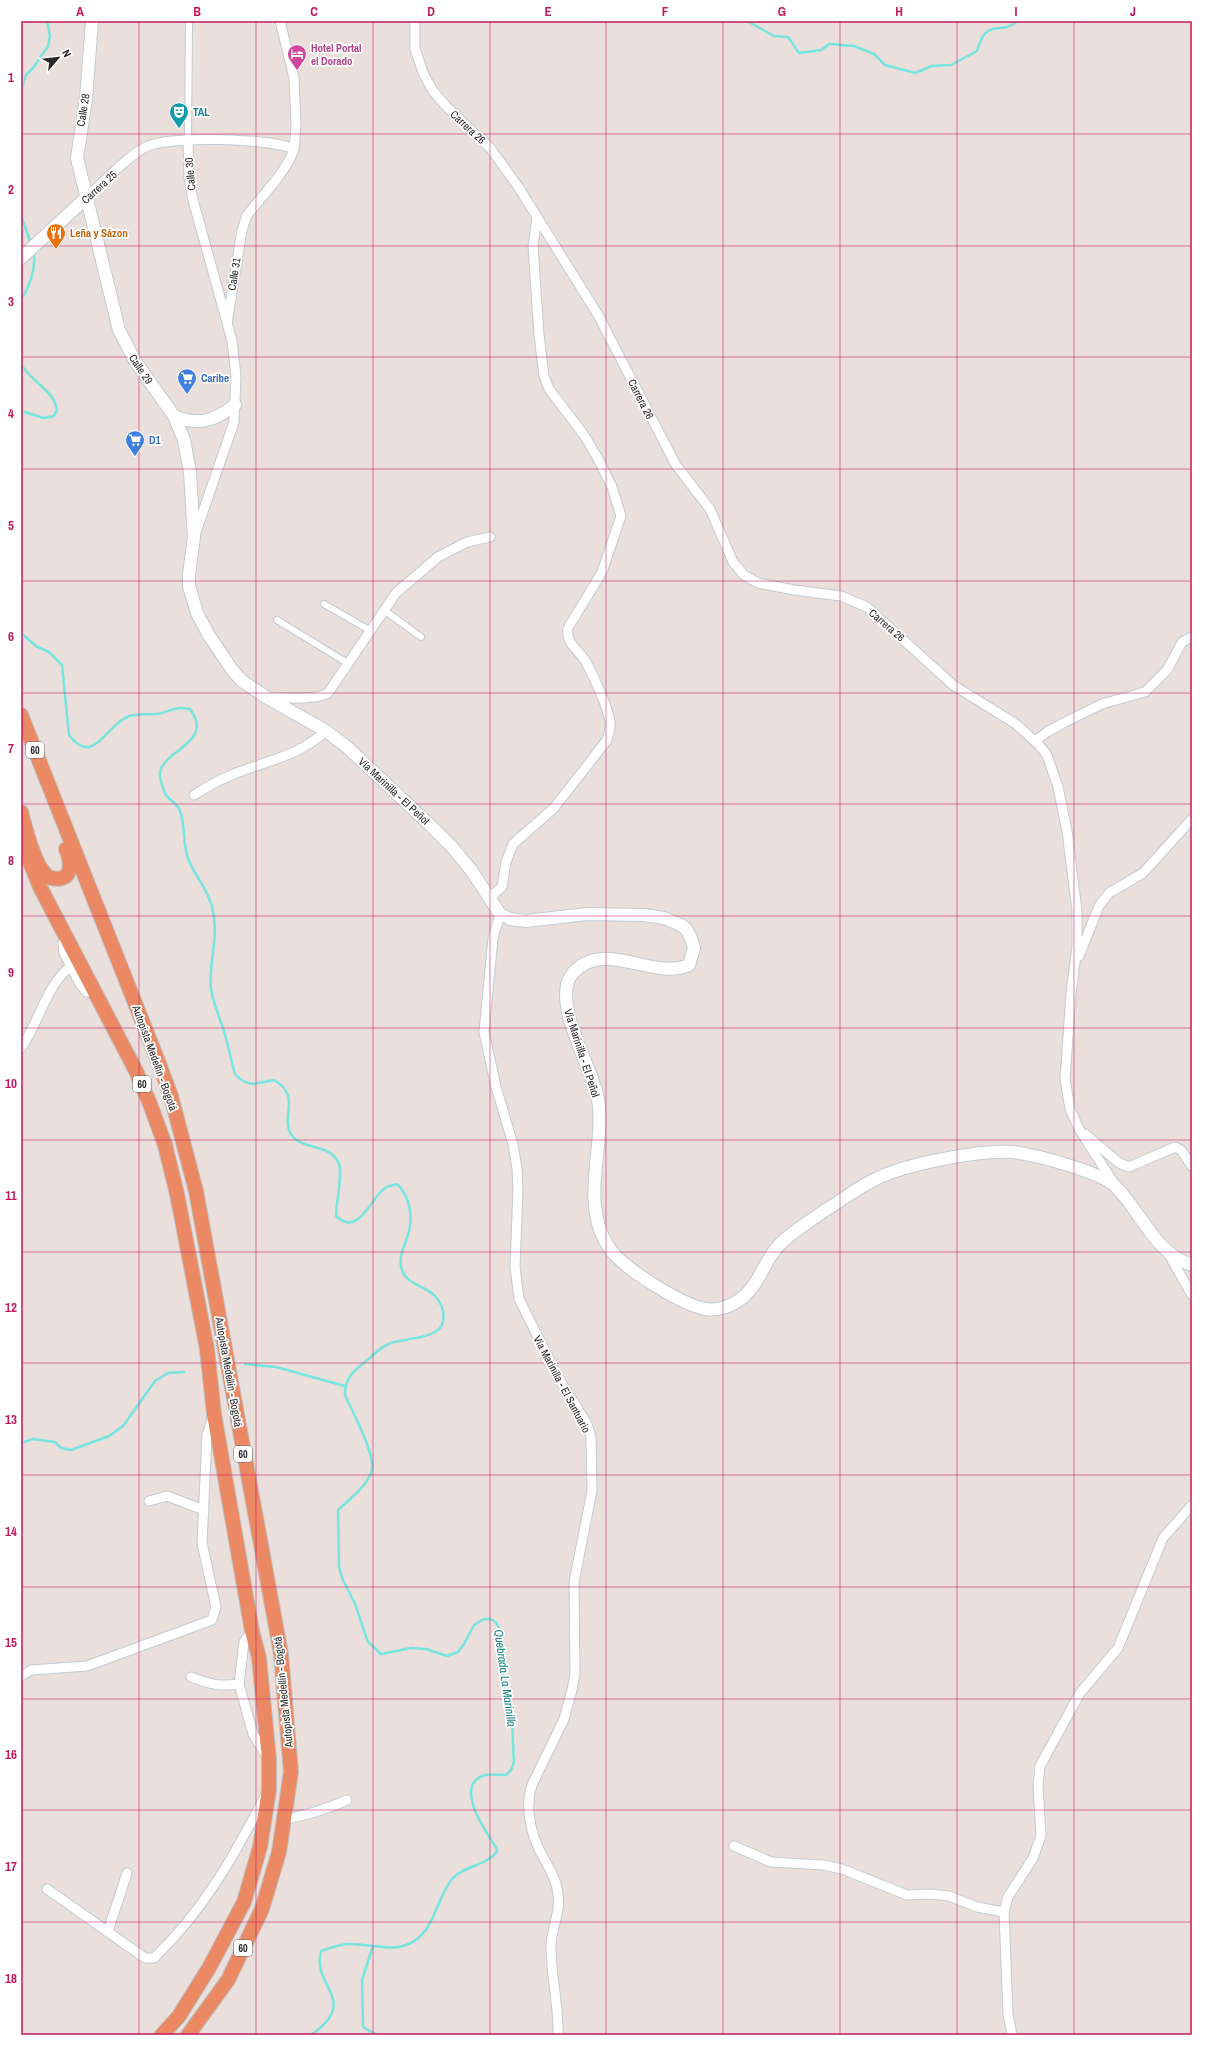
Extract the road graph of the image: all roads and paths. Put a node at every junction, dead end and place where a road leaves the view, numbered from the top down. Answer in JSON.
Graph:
{"nodes":[{"id":1,"x":92,"y":21,"type":"edge"},
{"id":2,"x":189,"y":21,"type":"edge"},
{"id":3,"x":280,"y":21,"type":"edge"},
{"id":4,"x":415,"y":21,"type":"edge"},
{"id":5,"x":188,"y":141,"type":"junction"},
{"id":6,"x":294,"y":149,"type":"junction"},
{"id":7,"x":85,"y":199,"type":"junction"},
{"id":8,"x":537,"y":218,"type":"junction"},
{"id":9,"x":24,"y":255,"type":"edge"},
{"id":10,"x":227,"y":323,"type":"junction"},
{"id":11,"x":235,"y":405,"type":"junction"},
{"id":12,"x":174,"y":416,"type":"junction"},
{"id":13,"x":194,"y":537,"type":"junction"},
{"id":14,"x":490,"y":537,"type":"dead end"},
{"id":15,"x":324,"y":604,"type":"dead end"},
{"id":16,"x":384,"y":610,"type":"junction"},
{"id":17,"x":277,"y":620,"type":"dead end"},
{"id":18,"x":370,"y":631,"type":"junction"},
{"id":19,"x":421,"y":637,"type":"dead end"},
{"id":20,"x":1192,"y":637,"type":"edge"},
{"id":21,"x":349,"y":664,"type":"junction"},
{"id":22,"x":266,"y":697,"type":"junction"},
{"id":23,"x":21,"y":715,"type":"edge"},
{"id":24,"x":326,"y":731,"type":"junction"},
{"id":25,"x":1036,"y":741,"type":"junction"},
{"id":26,"x":50,"y":785,"type":"junction"},
{"id":27,"x":194,"y":794,"type":"dead end"},
{"id":28,"x":21,"y":812,"type":"edge"},
{"id":29,"x":1192,"y":819,"type":"edge"},
{"id":30,"x":21,"y":840,"type":"edge"},
{"id":31,"x":489,"y":898,"type":"junction"},
{"id":32,"x":500,"y":914,"type":"junction"},
{"id":33,"x":66,"y":935,"type":"junction"},
{"id":34,"x":71,"y":966,"type":"junction"},
{"id":35,"x":1074,"y":968,"type":"junction"},
{"id":36,"x":95,"y":992,"type":"junction"},
{"id":37,"x":21,"y":1048,"type":"edge"},
{"id":38,"x":1080,"y":1129,"type":"junction"},
{"id":39,"x":1192,"y":1166,"type":"edge"},
{"id":40,"x":1115,"y":1185,"type":"junction"},
{"id":41,"x":1168,"y":1253,"type":"junction"},
{"id":42,"x":1192,"y":1264,"type":"edge"},
{"id":43,"x":1192,"y":1295,"type":"edge"},
{"id":44,"x":214,"y":1414,"type":"junction"},
{"id":45,"x":149,"y":1501,"type":"dead end"},
{"id":46,"x":1192,"y":1504,"type":"edge"},
{"id":47,"x":204,"y":1510,"type":"junction"},
{"id":48,"x":252,"y":1631,"type":"junction"},
{"id":49,"x":21,"y":1676,"type":"edge"},
{"id":50,"x":191,"y":1677,"type":"dead end"},
{"id":51,"x":239,"y":1684,"type":"junction"},
{"id":52,"x":269,"y":1759,"type":"junction"},
{"id":53,"x":269,"y":1790,"type":"junction"},
{"id":54,"x":347,"y":1800,"type":"dead end"},
{"id":55,"x":284,"y":1819,"type":"junction"},
{"id":56,"x":734,"y":1846,"type":"dead end"},
{"id":57,"x":127,"y":1873,"type":"dead end"},
{"id":58,"x":47,"y":1890,"type":"dead end"},
{"id":59,"x":1004,"y":1912,"type":"junction"},
{"id":60,"x":108,"y":1931,"type":"junction"},
{"id":61,"x":162,"y":2035,"type":"edge"},
{"id":62,"x":188,"y":2035,"type":"edge"},
{"id":63,"x":558,"y":2035,"type":"edge"},
{"id":64,"x":1012,"y":2035,"type":"edge"}],
"edges":[{"from":1,"to":7,"type":"main road","name":"Calle 28"},
{"from":2,"to":5,"type":"street","name":"Calle 30"},
{"from":3,"to":6,"type":"street","name":"Calle 31"},
{"from":4,"to":8,"type":"street","name":"Carrera 26"},
{"from":5,"to":6,"type":"street","name":"Carrera 25"},
{"from":5,"to":7,"type":"street","name":"Carrera 25"},
{"from":5,"to":10,"type":"street","name":"Calle 30"},
{"from":6,"to":10,"type":"street","name":"Calle 31"},
{"from":7,"to":9,"type":"main road","name":"Carrera 25"},
{"from":7,"to":12,"type":"main road","name":"Calle 29"},
{"from":8,"to":25,"type":"street","name":"Carrera 26"},
{"from":8,"to":31,"type":"street"},
{"from":10,"to":11,"type":"street","name":"Calle 31"},
{"from":11,"to":12,"type":"main road"},
{"from":11,"to":13,"type":"street","name":"Calle 31"},
{"from":12,"to":13,"type":"main road","name":"Calle 29"},
{"from":13,"to":22,"type":"main road","name":"Vía Marinilla - El Peñol"},
{"from":14,"to":16,"type":"street"},
{"from":15,"to":18,"type":"street"},
{"from":16,"to":18,"type":"street"},
{"from":16,"to":19,"type":"street"},
{"from":17,"to":21,"type":"street"},
{"from":18,"to":21,"type":"street"},
{"from":20,"to":25,"type":"street"},
{"from":21,"to":22,"type":"street"},
{"from":22,"to":24,"type":"main road","name":"Vía Marinilla - El Peñol"},
{"from":23,"to":26,"type":"highway","name":"Autopista Medellín - Bogotá","number":"60"},
{"from":24,"to":27,"type":"street"},
{"from":24,"to":31,"type":"main road","name":"Vía Marinilla - El Peñol"},
{"from":25,"to":35,"type":"street","name":"Carrera 26"},
{"from":26,"to":28,"type":"highway"},
{"from":26,"to":55,"type":"highway","name":"Autopista Medellín - Bogotá","number":"60"},
{"from":29,"to":35,"type":"street"},
{"from":30,"to":33,"type":"highway","name":"Autopista Medellín - Bogotá","number":"60"},
{"from":31,"to":32,"type":"main road","name":"Vía Marinilla - El Peñol"},
{"from":32,"to":40,"type":"main road","name":"Vía Marinilla - El Peñol"},
{"from":32,"to":63,"type":"street","name":"Vía Marinilla - El Santuario"},
{"from":33,"to":34,"type":"street"},
{"from":33,"to":36,"type":"highway","name":"Autopista Medellín - Bogotá","number":"60"},
{"from":34,"to":36,"type":"street"},
{"from":34,"to":37,"type":"street"},
{"from":35,"to":38,"type":"street"},
{"from":36,"to":44,"type":"highway","name":"Autopista Medellín - Bogotá","number":"60"},
{"from":38,"to":39,"type":"street"},
{"from":38,"to":40,"type":"street"},
{"from":40,"to":41,"type":"main road","name":"Vía Marinilla - El Peñol"},
{"from":41,"to":42,"type":"main road","name":"Vía Marinilla - El Peñol"},
{"from":41,"to":43,"type":"street"},
{"from":44,"to":47,"type":"street"},
{"from":44,"to":48,"type":"highway","name":"Autopista Medellín - Bogotá","number":"60"},
{"from":45,"to":47,"type":"street"},
{"from":46,"to":59,"type":"street"},
{"from":47,"to":49,"type":"street"},
{"from":48,"to":51,"type":"street"},
{"from":48,"to":52,"type":"highway","name":"Autopista Medellín - Bogotá","number":"60"},
{"from":50,"to":51,"type":"street"},
{"from":51,"to":52,"type":"street"},
{"from":52,"to":53,"type":"highway","name":"Autopista Medellín - Bogotá","number":"60"},
{"from":53,"to":60,"type":"street"},
{"from":53,"to":61,"type":"highway","name":"Autopista Medellín - Bogotá","number":"60"},
{"from":54,"to":55,"type":"street"},
{"from":55,"to":62,"type":"highway","name":"Autopista Medellín - Bogotá","number":"60"},
{"from":56,"to":59,"type":"street"},
{"from":57,"to":60,"type":"street"},
{"from":58,"to":60,"type":"street"},
{"from":59,"to":64,"type":"street"}]}
